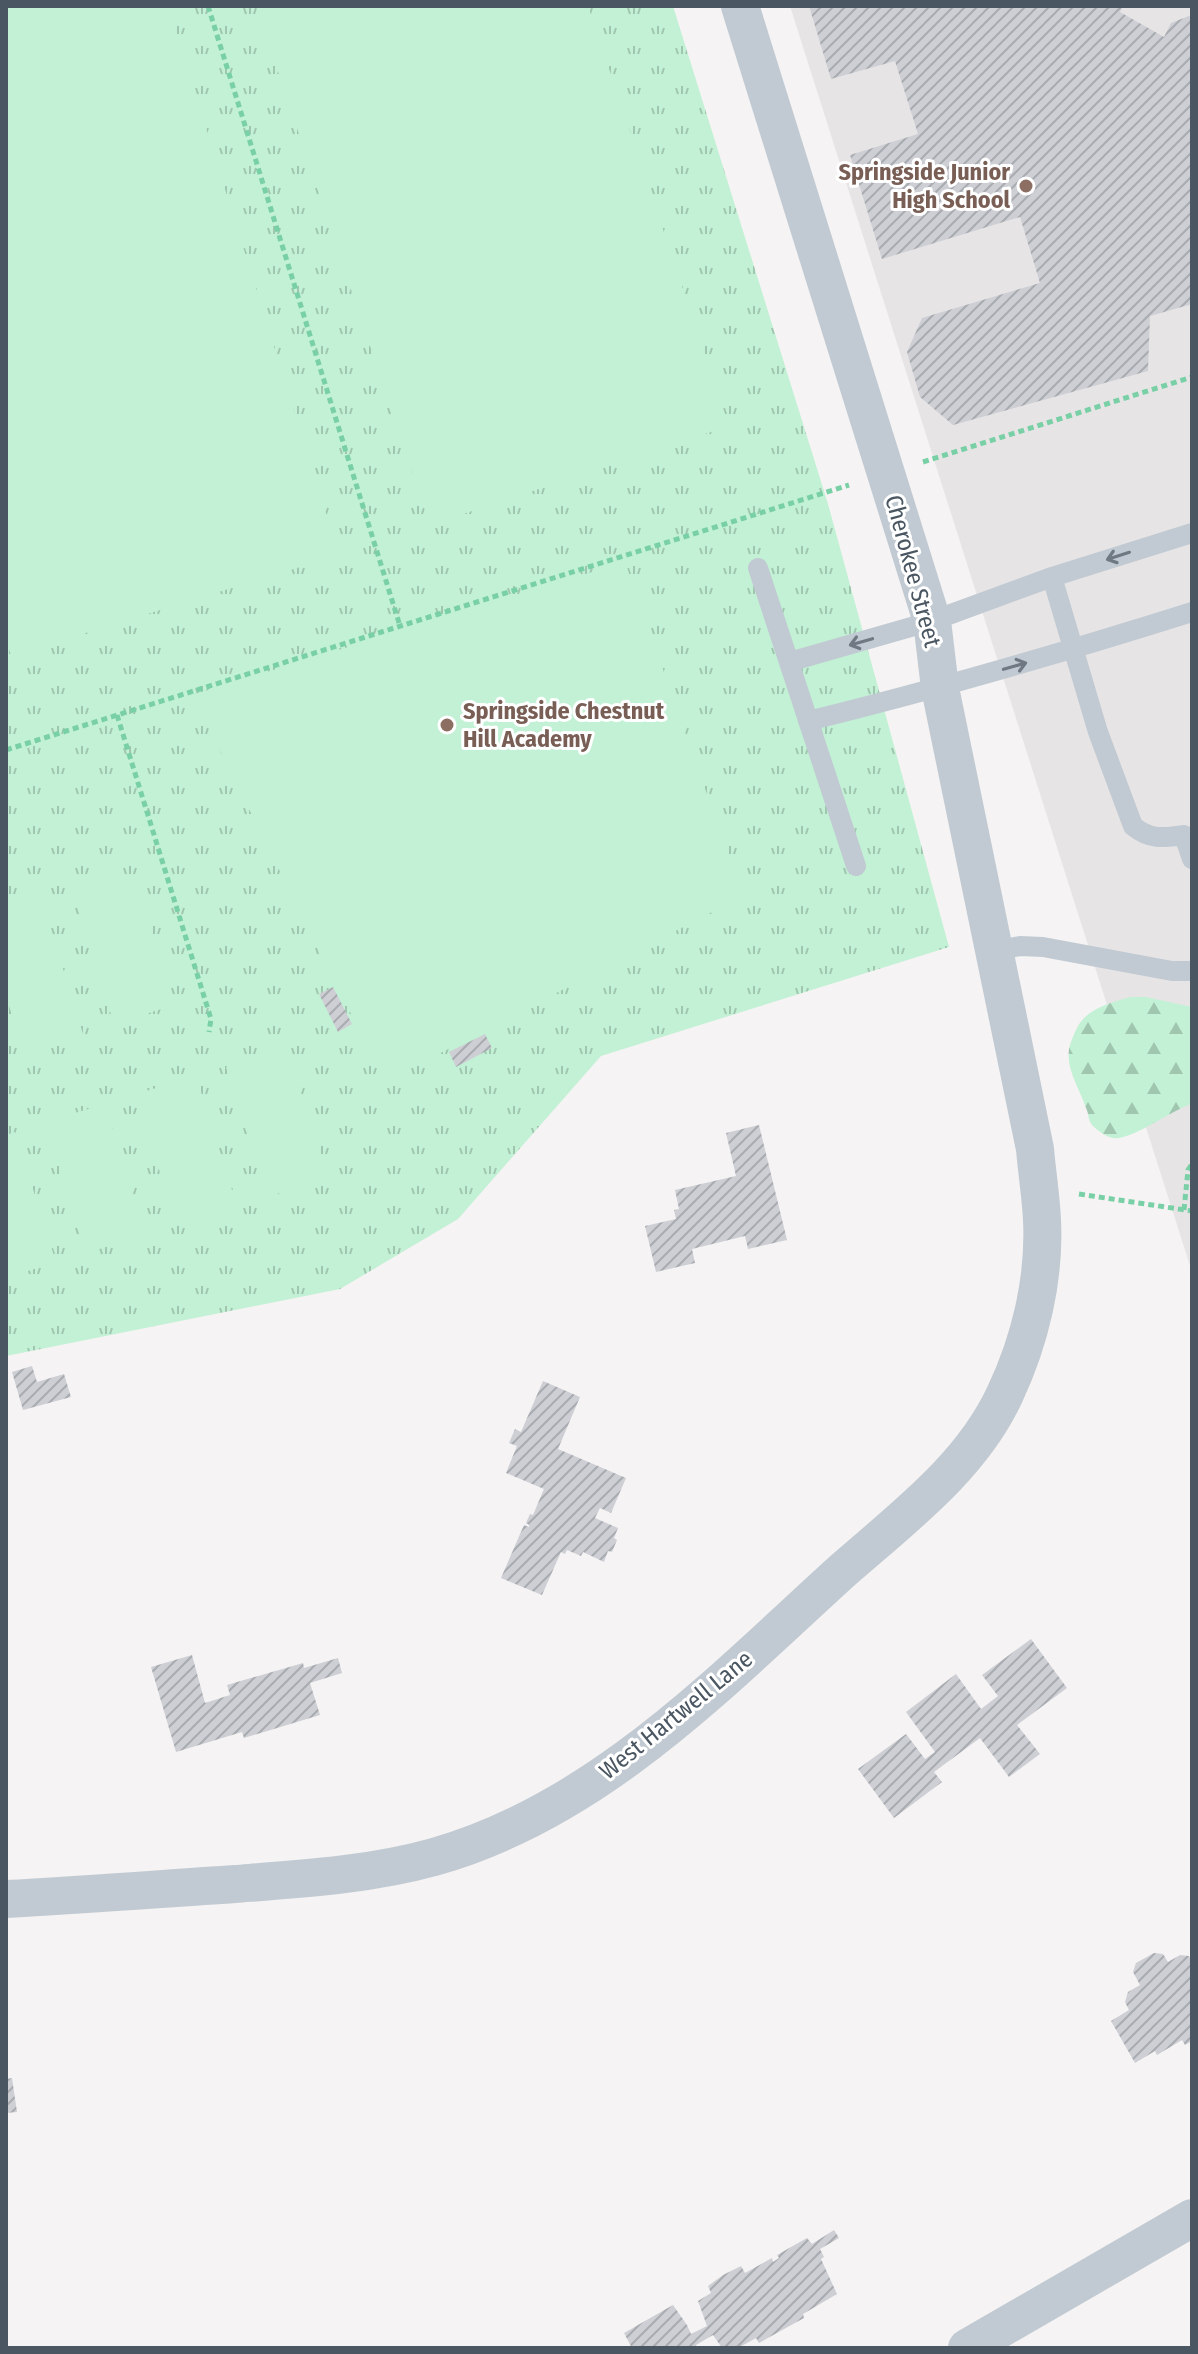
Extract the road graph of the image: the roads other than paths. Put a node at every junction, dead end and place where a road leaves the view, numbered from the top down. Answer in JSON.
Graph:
{"nodes":[{"id":1,"x":740,"y":6,"type":"edge"},
{"id":2,"x":1192,"y":533,"type":"edge"},
{"id":3,"x":758,"y":568,"type":"dead end"},
{"id":4,"x":1052,"y":577,"type":"junction"},
{"id":5,"x":1192,"y":612,"type":"edge"},
{"id":6,"x":932,"y":621,"type":"junction"},
{"id":7,"x":1074,"y":649,"type":"junction"},
{"id":8,"x":789,"y":662,"type":"junction"},
{"id":9,"x":940,"y":688,"type":"junction"},
{"id":10,"x":808,"y":721,"type":"junction"},
{"id":11,"x":1192,"y":859,"type":"edge"},
{"id":12,"x":856,"y":866,"type":"dead end"},
{"id":13,"x":993,"y":951,"type":"junction"},
{"id":14,"x":1192,"y":971,"type":"edge"},
{"id":15,"x":1035,"y":1149,"type":"joint"},
{"id":16,"x":6,"y":1899,"type":"edge"},
{"id":17,"x":1192,"y":2218,"type":"edge"},
{"id":18,"x":967,"y":2348,"type":"edge"}],
"edges":[{"from":1,"to":6,"type":"street","name":"Cherokee Street"},
{"from":2,"to":4,"type":"lane","one_way":true},
{"from":3,"to":8,"type":"lane"},
{"from":4,"to":6,"type":"lane"},
{"from":4,"to":7,"type":"lane"},
{"from":5,"to":7,"type":"lane"},
{"from":6,"to":8,"type":"lane","one_way":true},
{"from":6,"to":9,"type":"street","name":"Cherokee Street"},
{"from":9,"to":7,"type":"lane","one_way":true},
{"from":7,"to":11,"type":"lane"},
{"from":8,"to":10,"type":"lane"},
{"from":9,"to":10,"type":"lane"},
{"from":9,"to":13,"type":"street","name":"Cherokee Street"},
{"from":10,"to":12,"type":"lane"},
{"from":13,"to":14,"type":"lane"},
{"from":13,"to":15,"type":"street","name":"Cherokee Street"},
{"from":15,"to":16,"type":"street","name":"West Hartwell Lane"},
{"from":17,"to":18,"type":"street"}]}
